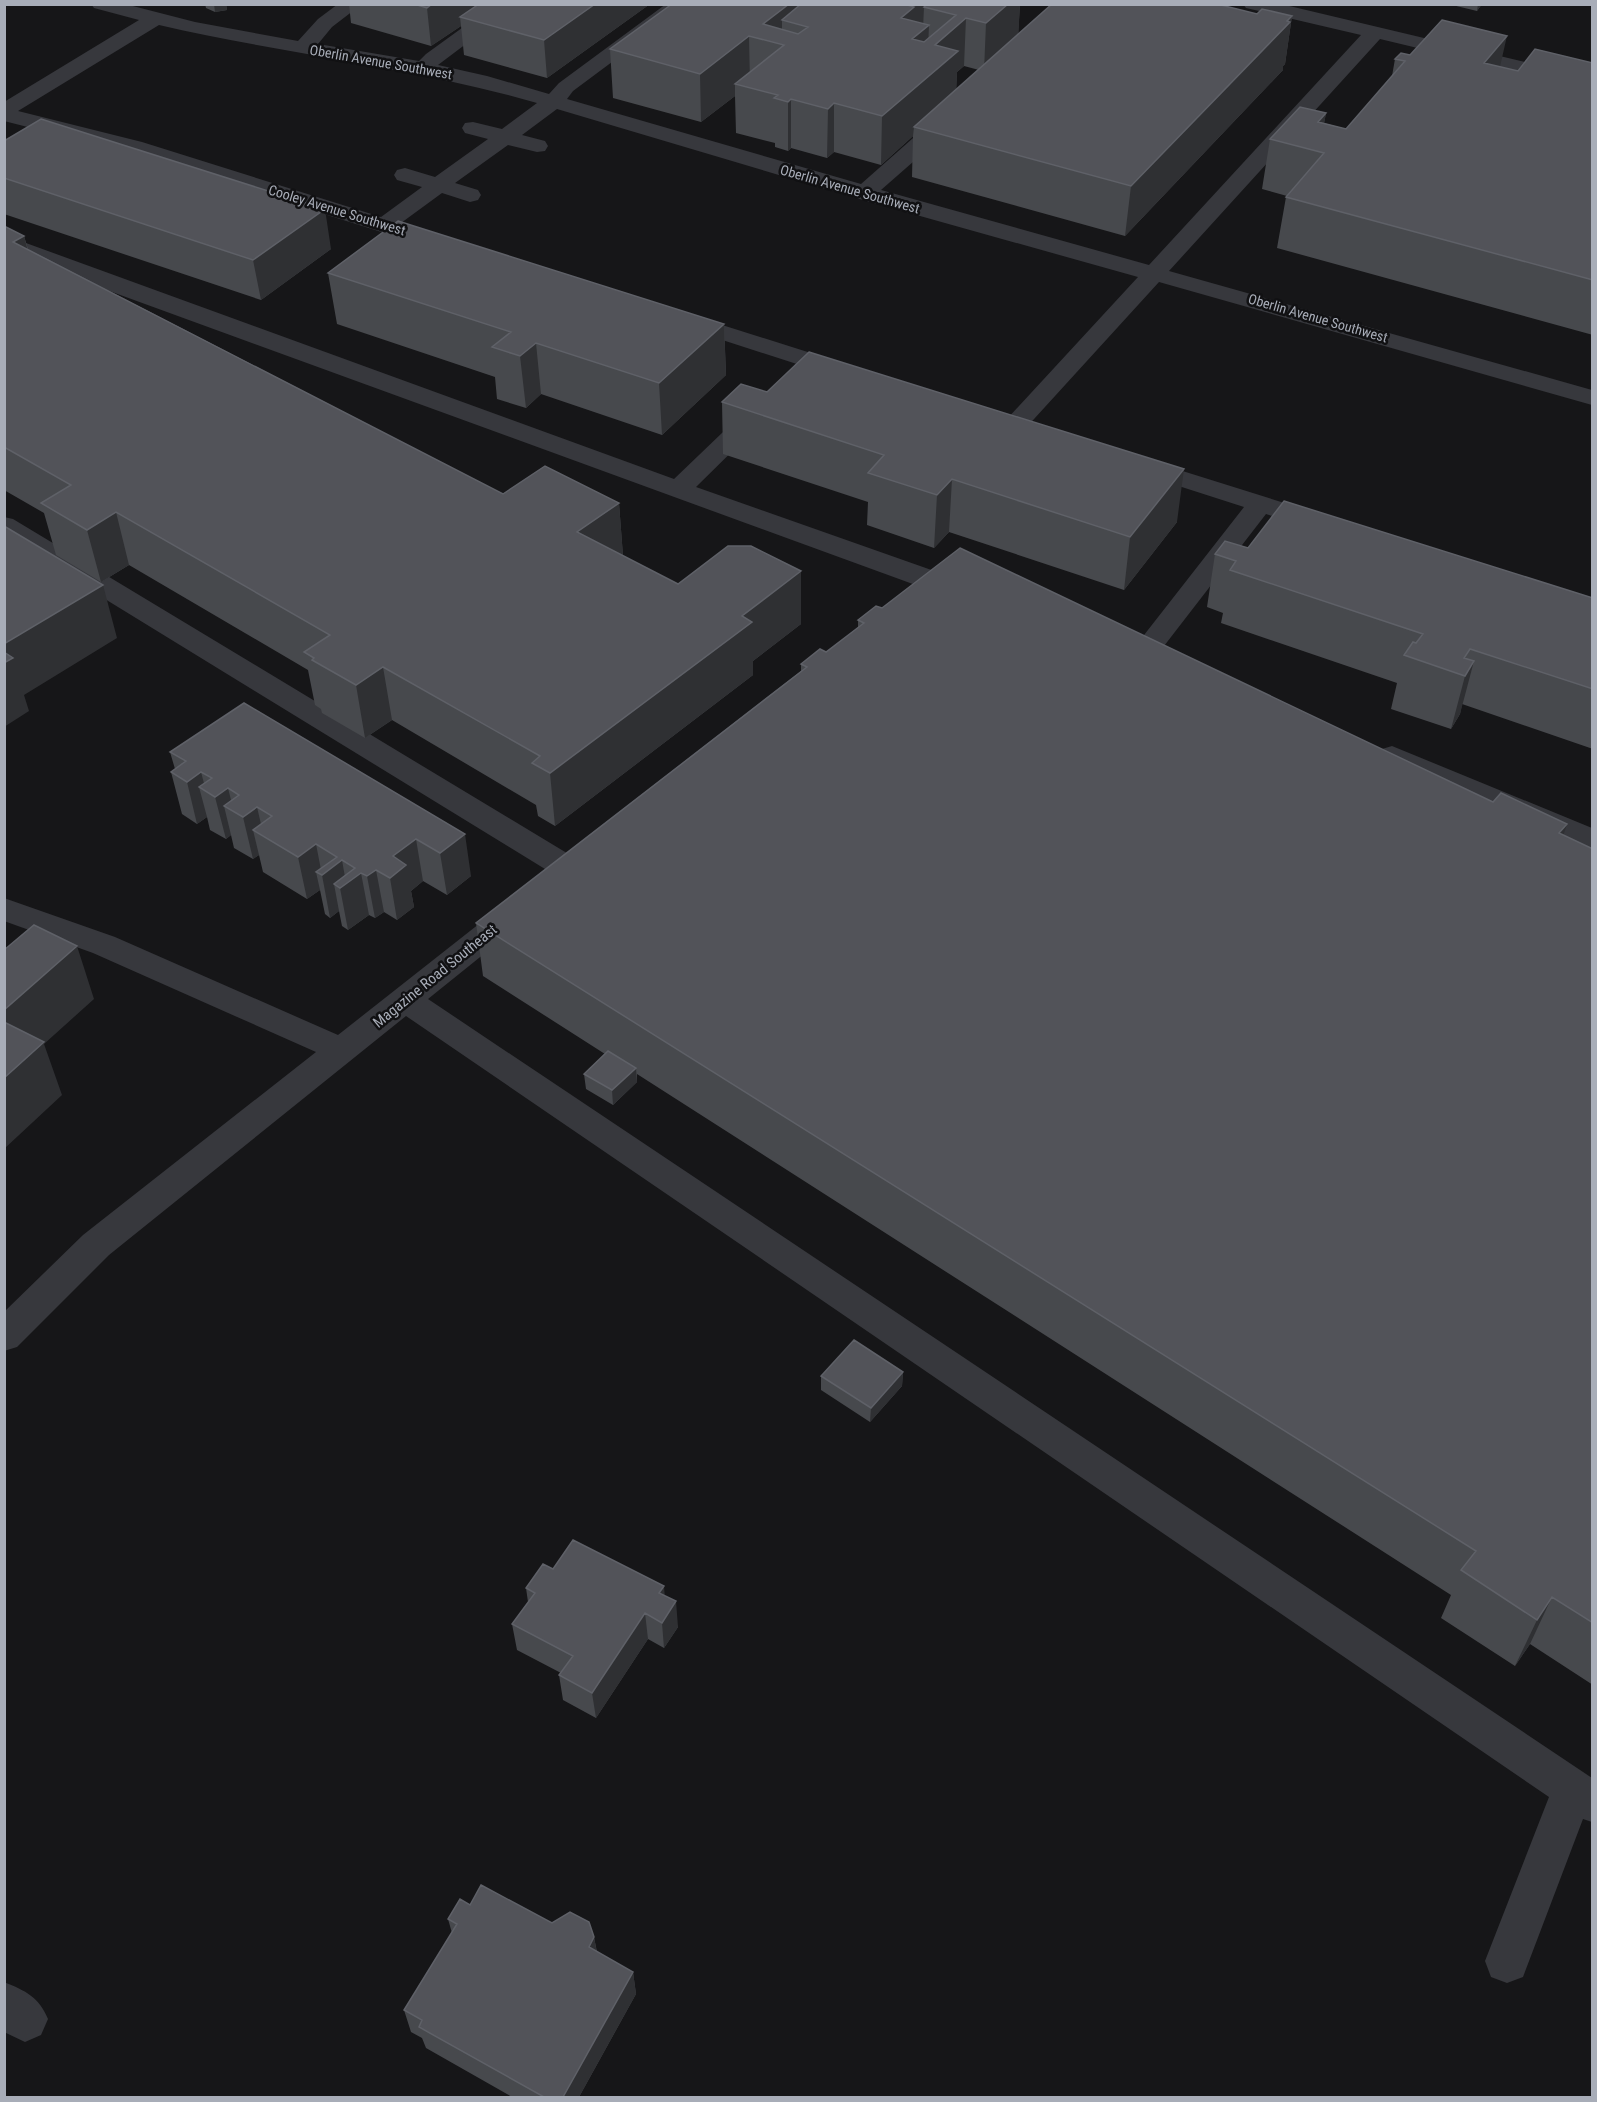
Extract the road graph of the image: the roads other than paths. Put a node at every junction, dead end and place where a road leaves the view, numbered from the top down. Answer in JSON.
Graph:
{"nodes":[{"id":1,"x":101,"y":4,"type":"edge"},
{"id":2,"x":352,"y":4,"type":"edge"},
{"id":3,"x":509,"y":4,"type":"edge"},
{"id":4,"x":680,"y":4,"type":"edge"},
{"id":5,"x":1253,"y":4,"type":"edge"},
{"id":6,"x":155,"y":19,"type":"junction"},
{"id":7,"x":1375,"y":32,"type":"junction"},
{"id":8,"x":303,"y":48,"type":"junction"},
{"id":9,"x":424,"y":68,"type":"junction"},
{"id":10,"x":1593,"y":84,"type":"edge"},
{"id":11,"x":553,"y":102,"type":"junction"},
{"id":12,"x":957,"y":111,"type":"edge"},
{"id":13,"x":4,"y":112,"type":"edge"},
{"id":14,"x":473,"y":128,"type":"dead end"},
{"id":15,"x":505,"y":137,"type":"junction"},
{"id":16,"x":537,"y":146,"type":"dead end"},
{"id":17,"x":405,"y":176,"type":"dead end"},
{"id":18,"x":438,"y":185,"type":"junction"},
{"id":19,"x":864,"y":193,"type":"junction"},
{"id":20,"x":470,"y":195,"type":"dead end"},
{"id":21,"x":384,"y":225,"type":"junction"},
{"id":22,"x":4,"y":242,"type":"edge"},
{"id":23,"x":452,"y":246,"type":"edge"},
{"id":24,"x":1152,"y":274,"type":"junction"},
{"id":25,"x":655,"y":311,"type":"edge"},
{"id":26,"x":811,"y":360,"type":"junction"},
{"id":27,"x":869,"y":379,"type":"edge"},
{"id":28,"x":1593,"y":398,"type":"edge"},
{"id":29,"x":1015,"y":425,"type":"edge"},
{"id":30,"x":1115,"y":458,"type":"edge"},
{"id":31,"x":679,"y":489,"type":"junction"},
{"id":32,"x":1260,"y":504,"type":"junction"},
{"id":33,"x":4,"y":525,"type":"edge"},
{"id":34,"x":1337,"y":528,"type":"edge"},
{"id":35,"x":931,"y":581,"type":"junction"},
{"id":36,"x":987,"y":597,"type":"edge"},
{"id":37,"x":903,"y":603,"type":"edge"},
{"id":38,"x":1144,"y":653,"type":"edge"},
{"id":39,"x":1363,"y":744,"type":"edge"},
{"id":40,"x":1593,"y":840,"type":"edge"},
{"id":41,"x":4,"y":909,"type":"edge"},
{"id":42,"x":406,"y":1000,"type":"junction"},
{"id":43,"x":342,"y":1050,"type":"junction"},
{"id":44,"x":4,"y":1336,"type":"edge"},
{"id":45,"x":1583,"y":1796,"type":"edge"},
{"id":46,"x":1507,"y":1961,"type":"dead end"}],
"edges":[{"from":1,"to":6,"type":"lane","name":"Oberlin Avenue Southwest"},
{"from":2,"to":8,"type":"lane"},
{"from":3,"to":9,"type":"lane"},
{"from":4,"to":11,"type":"lane"},
{"from":5,"to":7,"type":"lane"},
{"from":6,"to":8,"type":"lane","name":"Oberlin Avenue Southwest"},
{"from":6,"to":13,"type":"lane"},
{"from":7,"to":10,"type":"lane"},
{"from":7,"to":24,"type":"lane"},
{"from":8,"to":9,"type":"lane","name":"Oberlin Avenue Southwest"},
{"from":9,"to":11,"type":"lane","name":"Oberlin Avenue Southwest"},
{"from":11,"to":15,"type":"lane"},
{"from":11,"to":19,"type":"lane","name":"Oberlin Avenue Southwest"},
{"from":12,"to":19,"type":"lane"},
{"from":13,"to":21,"type":"lane","name":"Cooley Avenue Southwest"},
{"from":14,"to":15,"type":"lane"},
{"from":15,"to":16,"type":"lane"},
{"from":15,"to":18,"type":"lane"},
{"from":17,"to":18,"type":"lane"},
{"from":18,"to":20,"type":"lane"},
{"from":18,"to":21,"type":"lane"},
{"from":19,"to":24,"type":"lane","name":"Oberlin Avenue Southwest"},
{"from":21,"to":23,"type":"lane","name":"Cooley Avenue Southwest"},
{"from":22,"to":31,"type":"lane"},
{"from":24,"to":28,"type":"lane","name":"Oberlin Avenue Southwest"},
{"from":24,"to":29,"type":"lane"},
{"from":25,"to":26,"type":"lane"},
{"from":26,"to":27,"type":"lane"},
{"from":26,"to":31,"type":"lane"},
{"from":30,"to":32,"type":"lane"},
{"from":31,"to":35,"type":"lane"},
{"from":32,"to":34,"type":"lane"},
{"from":32,"to":38,"type":"lane"},
{"from":33,"to":42,"type":"lane","name":"Magazine Road Southeast"},
{"from":35,"to":36,"type":"lane"},
{"from":35,"to":37,"type":"lane"},
{"from":39,"to":40,"type":"lane"},
{"from":41,"to":43,"type":"lane"},
{"from":42,"to":43,"type":"lane","name":"Magazine Road Southeast"},
{"from":42,"to":45,"type":"lane"},
{"from":43,"to":44,"type":"lane","name":"Magazine Road Southeast"},
{"from":45,"to":46,"type":"lane"}]}
